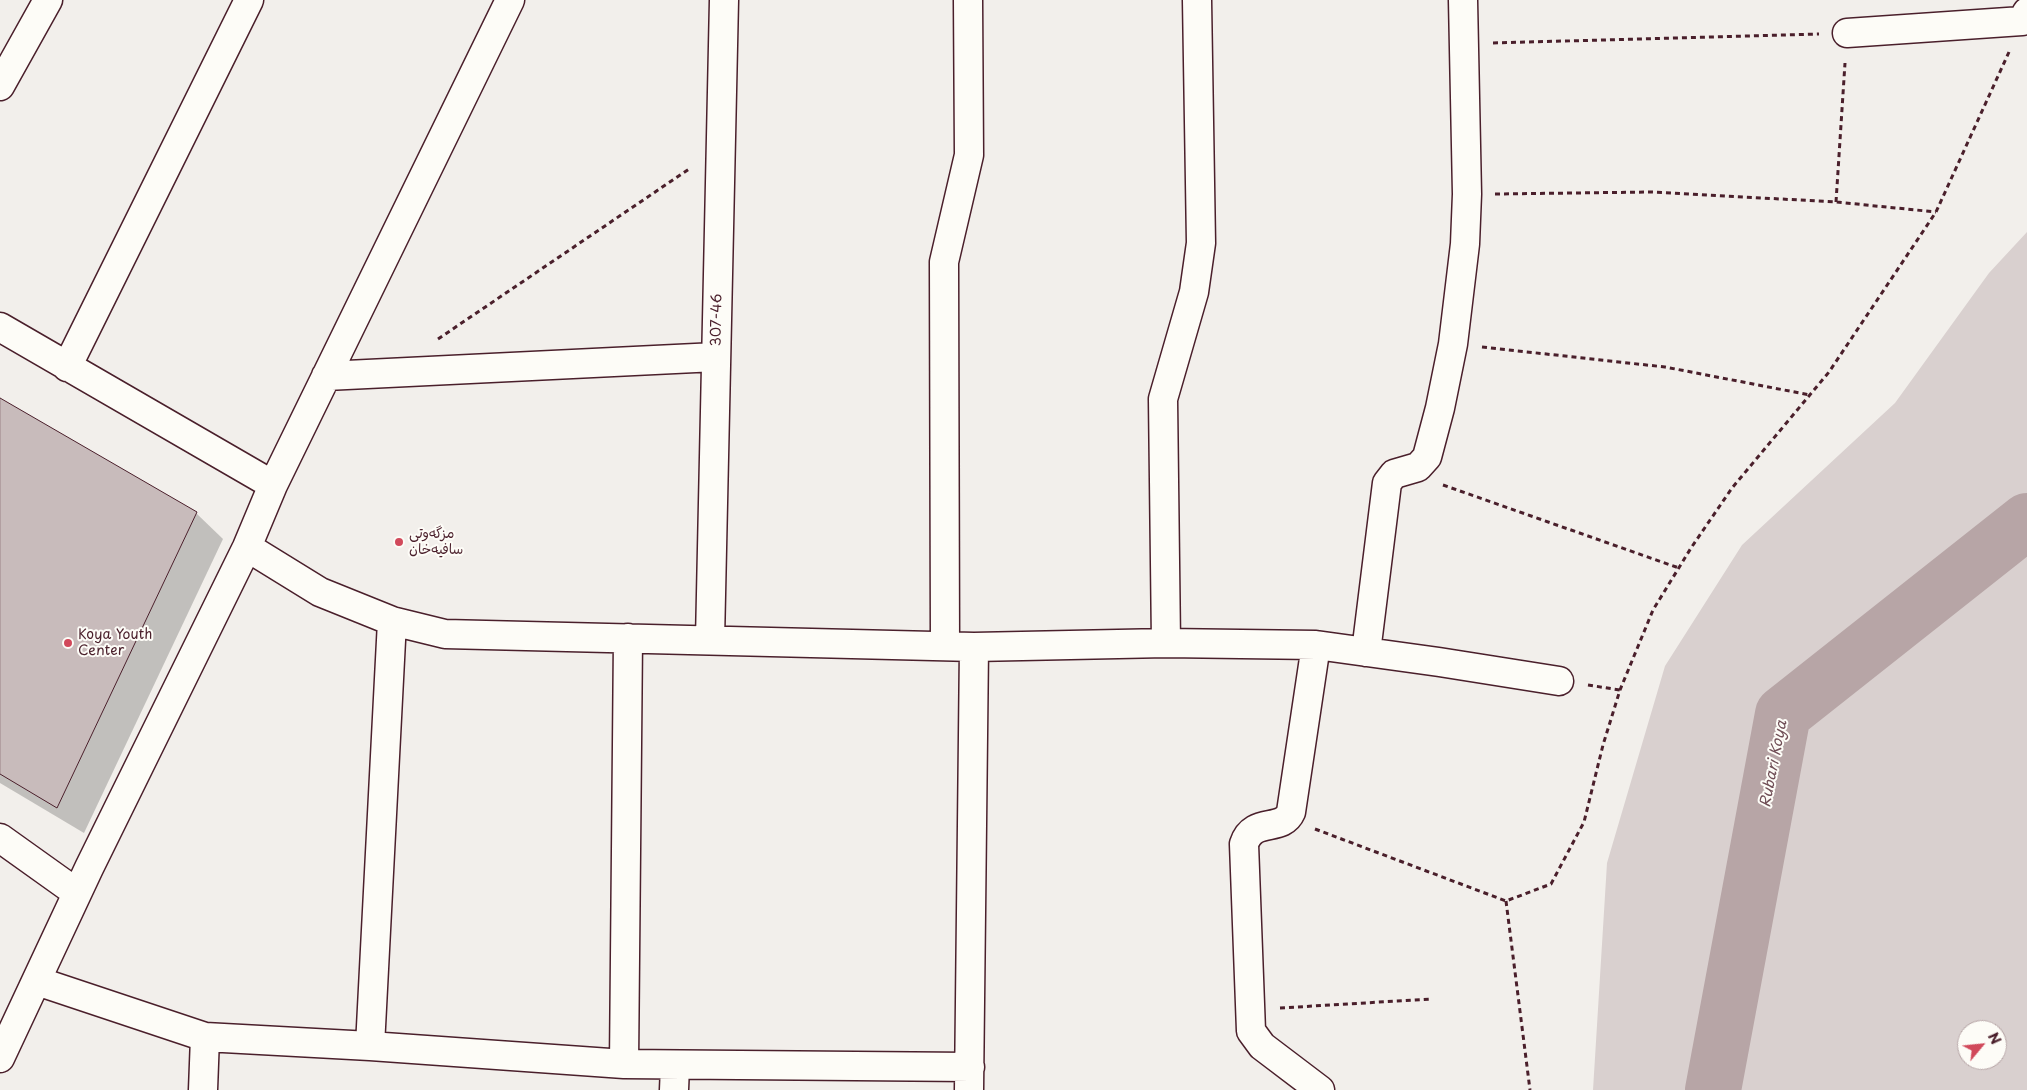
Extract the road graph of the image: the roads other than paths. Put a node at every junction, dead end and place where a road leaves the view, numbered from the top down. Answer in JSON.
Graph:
{"nodes":[{"id":1,"x":48,"y":0,"type":"edge"},
{"id":2,"x":249,"y":0,"type":"edge"},
{"id":3,"x":510,"y":0,"type":"edge"},
{"id":4,"x":724,"y":0,"type":"edge"},
{"id":5,"x":968,"y":0,"type":"edge"},
{"id":6,"x":1197,"y":0,"type":"edge"},
{"id":7,"x":1463,"y":0,"type":"edge"},
{"id":8,"x":2024,"y":16,"type":"edge"},
{"id":9,"x":1847,"y":33,"type":"road end"},
{"id":10,"x":0,"y":86,"type":"edge"},
{"id":11,"x":0,"y":327,"type":"edge"},
{"id":12,"x":716,"y":357,"type":"junction"},
{"id":13,"x":67,"y":367,"type":"junction"},
{"id":14,"x":326,"y":376,"type":"junction"},
{"id":15,"x":273,"y":485,"type":"junction"},
{"id":16,"x":247,"y":547,"type":"junction"},
{"id":17,"x":392,"y":621,"type":"junction"},
{"id":18,"x":628,"y":638,"type":"junction"},
{"id":19,"x":710,"y":640,"type":"junction"},
{"id":20,"x":1166,"y":643,"type":"junction"},
{"id":21,"x":1316,"y":645,"type":"junction"},
{"id":22,"x":945,"y":646,"type":"junction"},
{"id":23,"x":974,"y":647,"type":"junction"},
{"id":24,"x":1366,"y":652,"type":"junction"},
{"id":25,"x":1559,"y":681,"type":"dead end"},
{"id":26,"x":0,"y":838,"type":"edge"},
{"id":27,"x":77,"y":893,"type":"junction"},
{"id":28,"x":37,"y":980,"type":"junction"},
{"id":29,"x":205,"y":1037,"type":"junction"},
{"id":30,"x":370,"y":1046,"type":"junction"},
{"id":31,"x":0,"y":1058,"type":"edge"},
{"id":32,"x":624,"y":1064,"type":"junction"},
{"id":33,"x":674,"y":1078,"type":"edge"},
{"id":34,"x":969,"y":1079,"type":"edge"},
{"id":35,"x":203,"y":1090,"type":"edge"},
{"id":36,"x":1320,"y":1090,"type":"edge"}],
"edges":[{"from":1,"to":10,"type":"street"},
{"from":2,"to":13,"type":"street"},
{"from":3,"to":14,"type":"street"},
{"from":4,"to":12,"type":"street","name":"307-46"},
{"from":5,"to":22,"type":"street"},
{"from":6,"to":20,"type":"street"},
{"from":7,"to":24,"type":"street"},
{"from":8,"to":9,"type":"street"},
{"from":11,"to":13,"type":"street"},
{"from":12,"to":14,"type":"street"},
{"from":12,"to":19,"type":"street","name":"307-46"},
{"from":13,"to":15,"type":"street"},
{"from":14,"to":15,"type":"street"},
{"from":15,"to":16,"type":"street"},
{"from":16,"to":17,"type":"street"},
{"from":16,"to":27,"type":"street"},
{"from":17,"to":18,"type":"street"},
{"from":17,"to":30,"type":"street"},
{"from":18,"to":19,"type":"street"},
{"from":18,"to":32,"type":"street"},
{"from":19,"to":22,"type":"street"},
{"from":20,"to":21,"type":"street"},
{"from":20,"to":23,"type":"street"},
{"from":21,"to":24,"type":"street"},
{"from":21,"to":36,"type":"street"},
{"from":22,"to":23,"type":"street"},
{"from":23,"to":34,"type":"street"},
{"from":24,"to":25,"type":"street"},
{"from":26,"to":27,"type":"street"},
{"from":27,"to":28,"type":"street"},
{"from":28,"to":29,"type":"street"},
{"from":28,"to":31,"type":"street"},
{"from":29,"to":30,"type":"street"},
{"from":29,"to":35,"type":"street"},
{"from":30,"to":32,"type":"street"},
{"from":32,"to":33,"type":"street"},
{"from":33,"to":34,"type":"street"}]}
